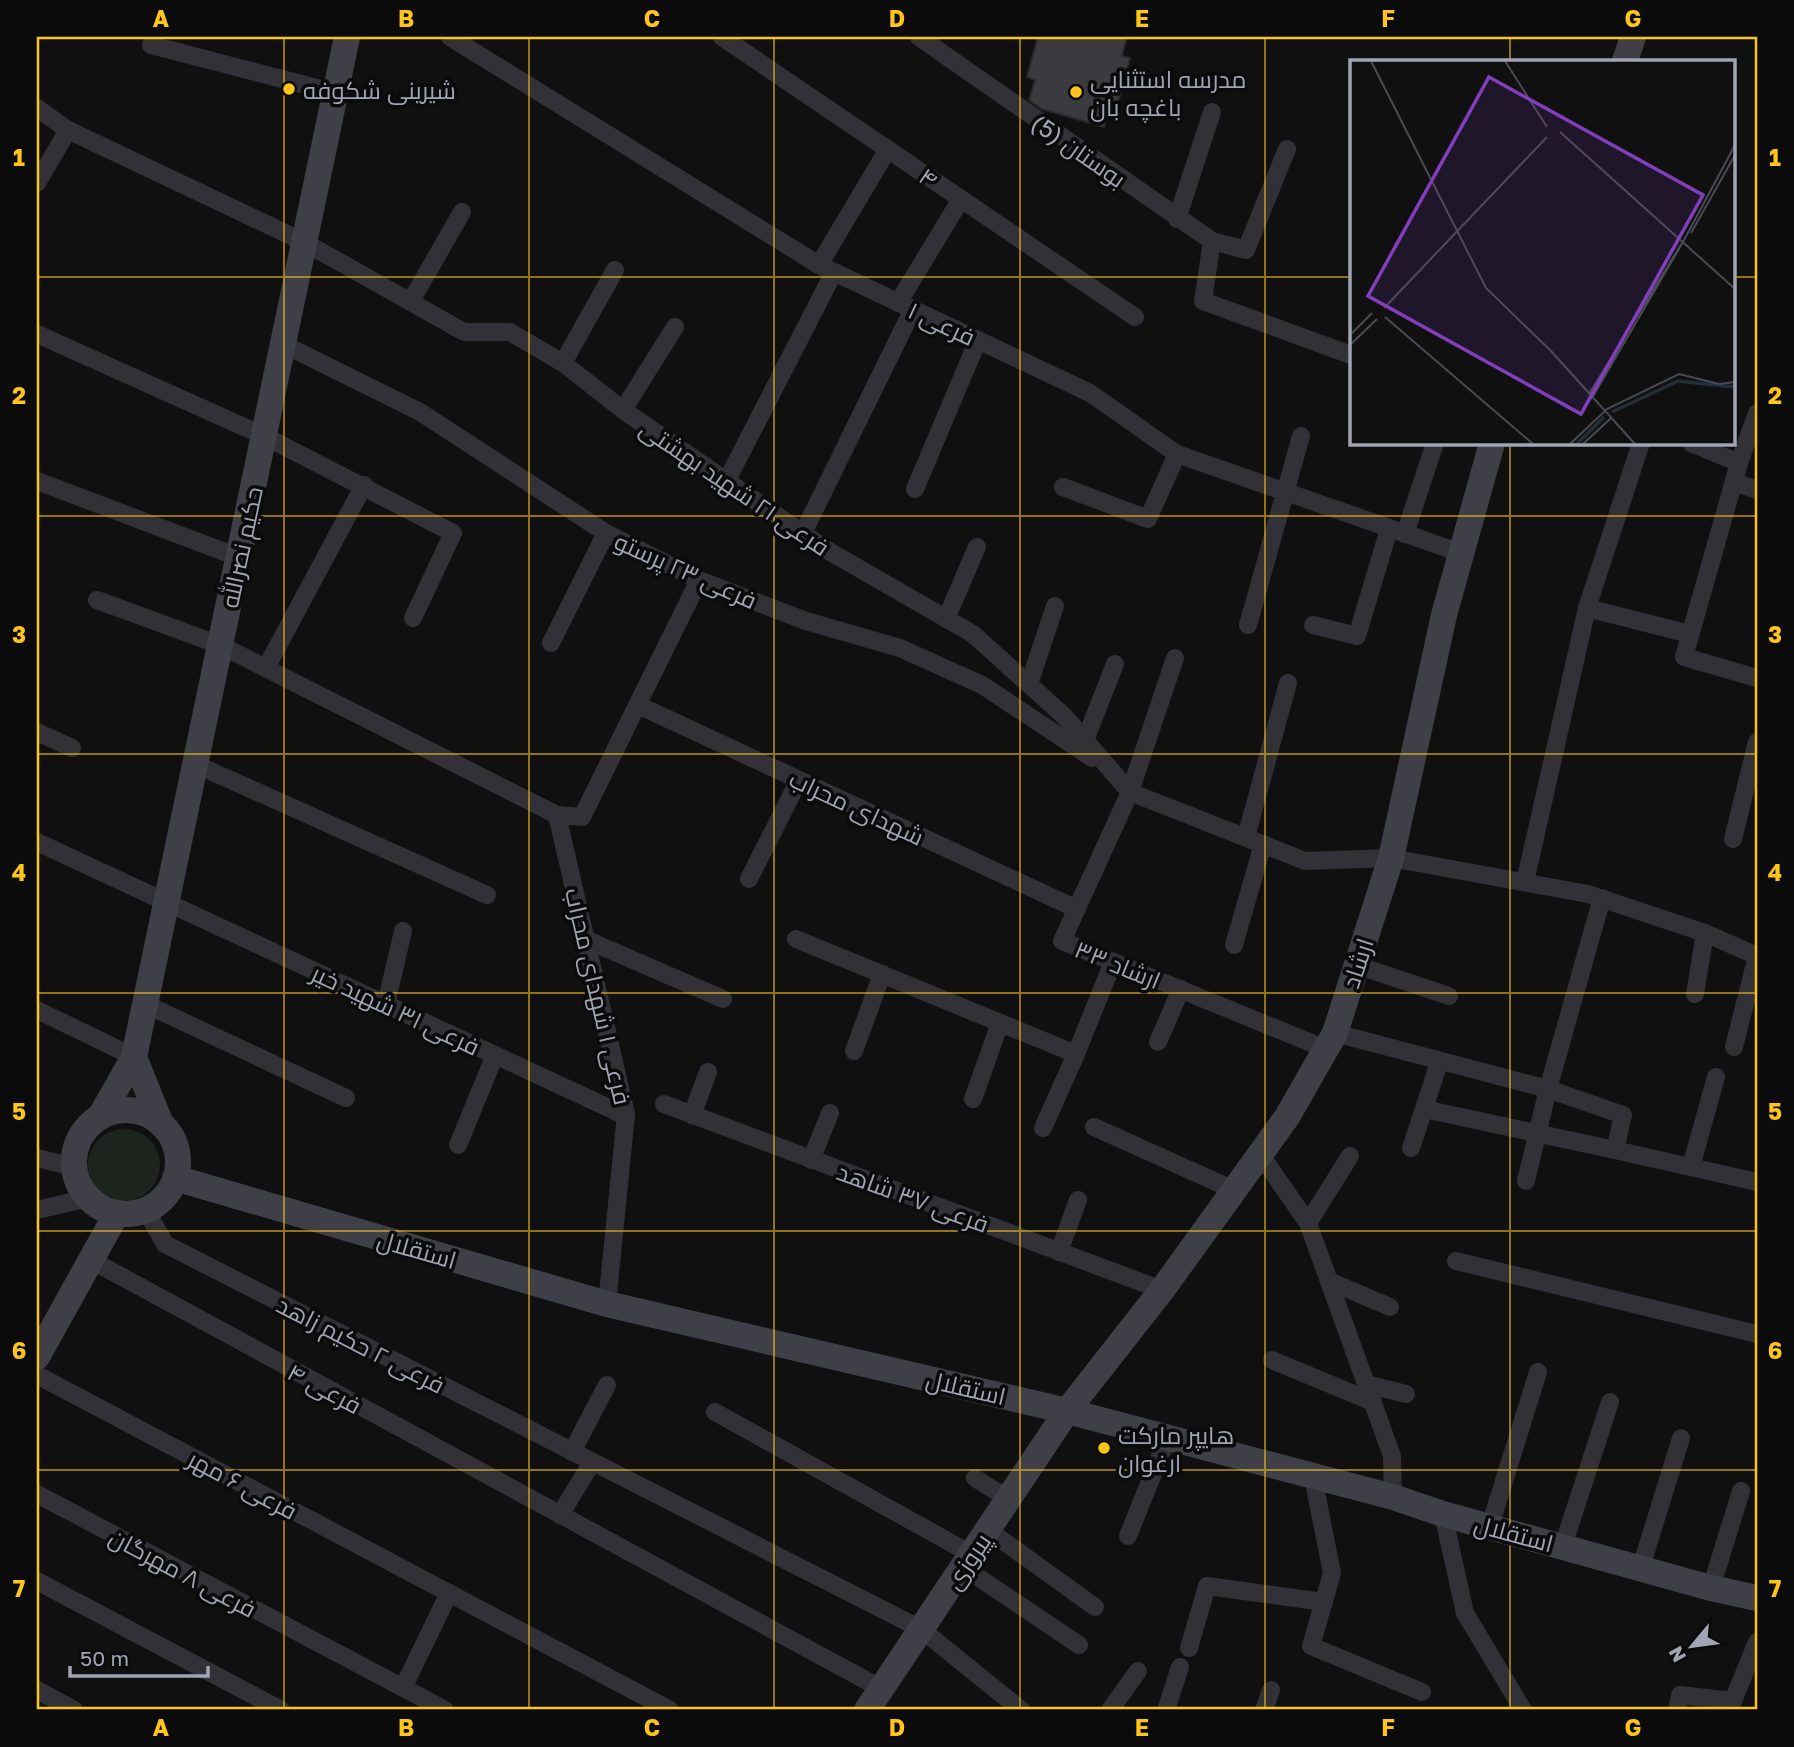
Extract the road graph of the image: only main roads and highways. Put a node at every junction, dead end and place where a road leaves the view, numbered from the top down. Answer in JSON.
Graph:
{"nodes":[{"id":1,"x":347,"y":37,"type":"edge"},
{"id":2,"x":1633,"y":37,"type":"edge"},
{"id":3,"x":1625,"y":60,"type":"edge"},
{"id":4,"x":1492,"y":444,"type":"edge"},
{"id":5,"x":134,"y":1057,"type":"junction"},
{"id":6,"x":100,"y":1116,"type":"junction"},
{"id":7,"x":161,"y":1124,"type":"junction"},
{"id":8,"x":175,"y":1178,"type":"junction"},
{"id":9,"x":117,"y":1213,"type":"junction"},
{"id":10,"x":43,"y":1330,"type":"edge"},
{"id":11,"x":37,"y":1357,"type":"edge"},
{"id":12,"x":1067,"y":1411,"type":"junction"},
{"id":13,"x":1757,"y":1598,"type":"edge"},
{"id":14,"x":874,"y":1700,"type":"edge"}],
"edges":[{"from":1,"to":5,"type":"main road","name":"حکیم نصرالله"},
{"from":2,"to":3,"type":"main road"},
{"from":4,"to":12,"type":"main road","name":"ارشاد"},
{"from":5,"to":6,"type":"main road","name":"حکیم نصرالله"},
{"from":5,"to":7,"type":"main road"},
{"from":6,"to":7,"type":"main road"},
{"from":6,"to":9,"type":"main road"},
{"from":7,"to":8,"type":"main road"},
{"from":8,"to":9,"type":"main road"},
{"from":8,"to":12,"type":"main road","name":"استقلال"},
{"from":9,"to":10,"type":"main road"},
{"from":10,"to":11,"type":"main road"},
{"from":12,"to":13,"type":"main road","name":"استقلال"},
{"from":12,"to":14,"type":"main road","name":"پیروزی"}]}
